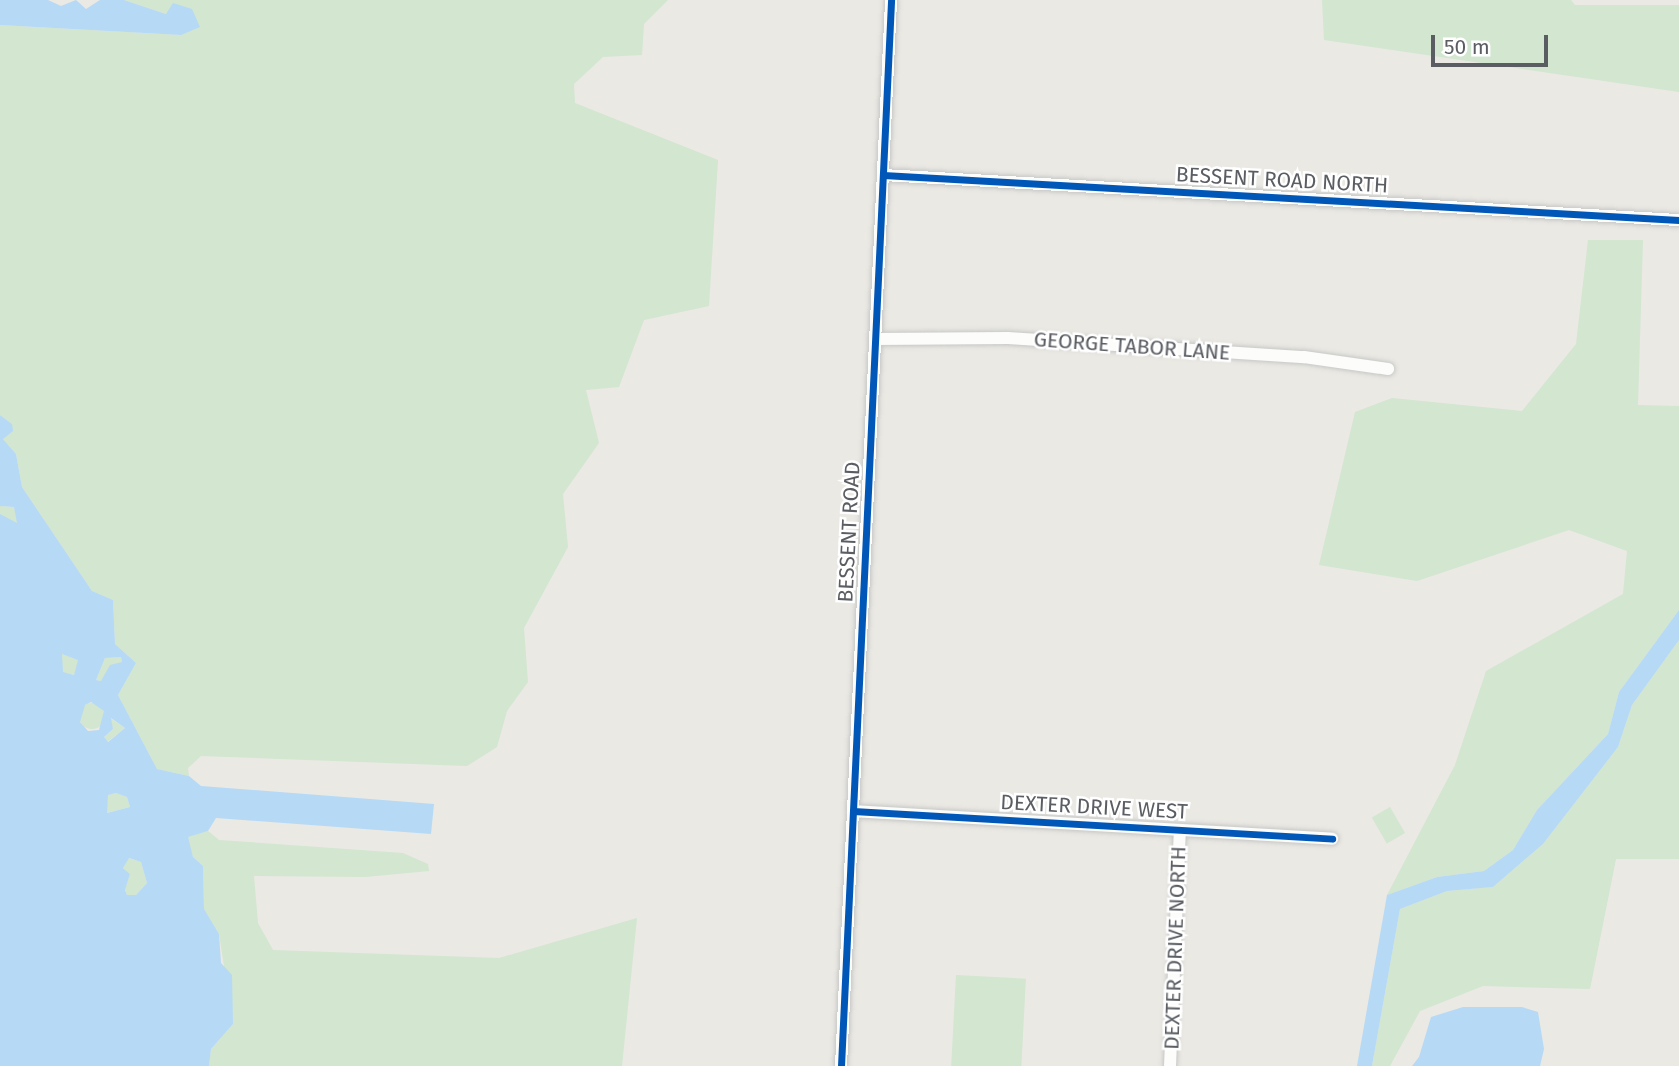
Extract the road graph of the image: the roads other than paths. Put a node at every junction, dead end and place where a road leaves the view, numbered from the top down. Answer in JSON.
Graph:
{"nodes":[{"id":1,"x":891,"y":0,"type":"edge"},
{"id":2,"x":883,"y":175,"type":"junction"},
{"id":3,"x":1679,"y":220,"type":"edge"},
{"id":4,"x":875,"y":339,"type":"junction"},
{"id":5,"x":1388,"y":369,"type":"dead end"},
{"id":6,"x":853,"y":811,"type":"junction"},
{"id":7,"x":1180,"y":830,"type":"junction"},
{"id":8,"x":1332,"y":839,"type":"dead end"},
{"id":9,"x":841,"y":1066,"type":"edge"},
{"id":10,"x":1170,"y":1066,"type":"edge"}],
"edges":[{"from":1,"to":2,"type":"street","name":"BESSENT ROAD"},
{"from":2,"to":3,"type":"street","name":"BESSENT ROAD NORTH"},
{"from":2,"to":4,"type":"street","name":"BESSENT ROAD"},
{"from":4,"to":5,"type":"street","name":"GEORGE TABOR LANE"},
{"from":4,"to":6,"type":"street","name":"BESSENT ROAD"},
{"from":6,"to":7,"type":"street","name":"DEXTER DRIVE WEST"},
{"from":6,"to":9,"type":"street","name":"BESSENT ROAD"},
{"from":7,"to":8,"type":"street","name":"DEXTER DRIVE WEST"},
{"from":7,"to":10,"type":"street","name":"DEXTER DRIVE NORTH"}]}
